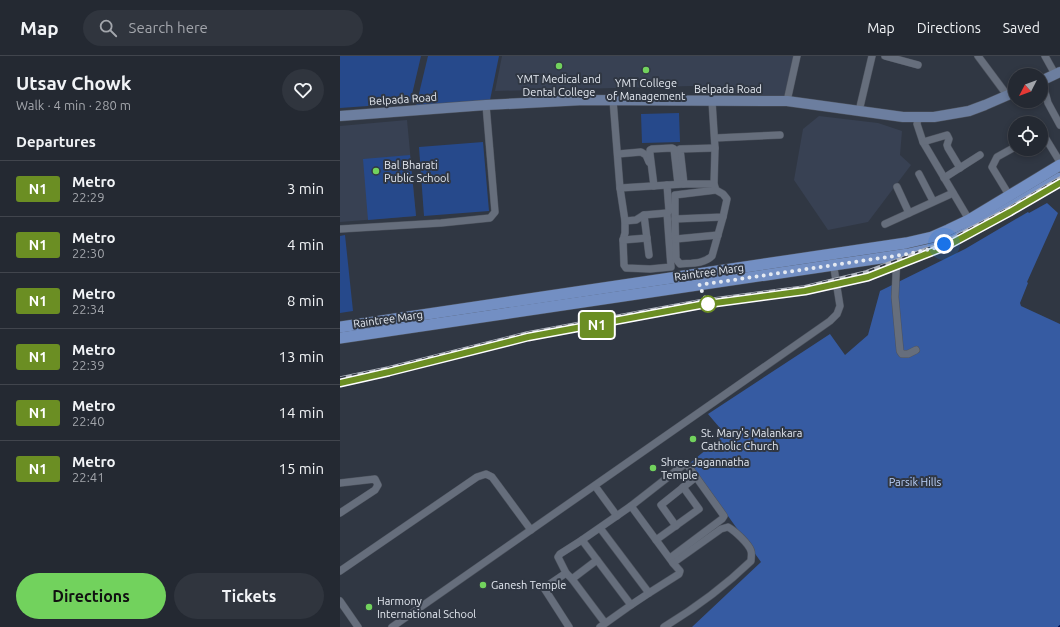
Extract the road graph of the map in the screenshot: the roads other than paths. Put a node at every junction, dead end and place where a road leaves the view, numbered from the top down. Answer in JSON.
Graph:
{"nodes":[{"id":1,"x":797,"y":56,"type":"edge"},
{"id":2,"x":872,"y":56,"type":"edge"},
{"id":3,"x":885,"y":56,"type":"edge"},
{"id":4,"x":978,"y":56,"type":"edge"},
{"id":5,"x":1045,"y":56,"type":"edge"},
{"id":6,"x":918,"y":65,"type":"dead end"},
{"id":7,"x":1058,"y":73,"type":"edge"},
{"id":8,"x":1048,"y":78,"type":"edge"},
{"id":9,"x":1008,"y":91,"type":"edge"},
{"id":10,"x":1008,"y":95,"type":"edge"},
{"id":11,"x":613,"y":100,"type":"junction"},
{"id":12,"x":712,"y":101,"type":"junction"},
{"id":13,"x":787,"y":101,"type":"junction"},
{"id":14,"x":1048,"y":103,"type":"edge"},
{"id":15,"x":486,"y":104,"type":"junction"},
{"id":16,"x":859,"y":111,"type":"junction"},
{"id":17,"x":340,"y":116,"type":"edge"},
{"id":18,"x":918,"y":118,"type":"junction"},
{"id":19,"x":1060,"y":125,"type":"edge"},
{"id":20,"x":780,"y":135,"type":"dead end"},
{"id":21,"x":923,"y":142,"type":"junction"},
{"id":22,"x":715,"y":143,"type":"junction"},
{"id":23,"x":1048,"y":143,"type":"edge"},
{"id":24,"x":706,"y":145,"type":"dead end"},
{"id":25,"x":1008,"y":151,"type":"edge"},
{"id":26,"x":618,"y":154,"type":"junction"},
{"id":27,"x":980,"y":155,"type":"dead end"},
{"id":28,"x":1060,"y":163,"type":"edge"},
{"id":29,"x":960,"y":168,"type":"junction"},
{"id":30,"x":919,"y":174,"type":"dead end"},
{"id":31,"x":944,"y":178,"type":"junction"},
{"id":32,"x":1060,"y":178,"type":"edge"},
{"id":33,"x":679,"y":184,"type":"junction"},
{"id":34,"x":667,"y":185,"type":"junction"},
{"id":35,"x":653,"y":186,"type":"junction"},
{"id":36,"x":715,"y":187,"type":"junction"},
{"id":37,"x":897,"y":187,"type":"dead end"},
{"id":38,"x":620,"y":188,"type":"junction"},
{"id":39,"x":953,"y":193,"type":"junction"},
{"id":40,"x":676,"y":195,"type":"junction"},
{"id":41,"x":1009,"y":195,"type":"junction"},
{"id":42,"x":933,"y":201,"type":"junction"},
{"id":43,"x":667,"y":213,"type":"junction"},
{"id":44,"x":909,"y":213,"type":"junction"},
{"id":45,"x":644,"y":215,"type":"junction"},
{"id":46,"x":723,"y":217,"type":"junction"},
{"id":47,"x":675,"y":219,"type":"junction"},
{"id":48,"x":625,"y":221,"type":"junction"},
{"id":49,"x":885,"y":224,"type":"dead end"},
{"id":50,"x":971,"y":225,"type":"junction"},
{"id":51,"x":340,"y":229,"type":"edge"},
{"id":52,"x":718,"y":235,"type":"junction"},
{"id":53,"x":647,"y":238,"type":"junction"},
{"id":54,"x":676,"y":239,"type":"junction"},
{"id":55,"x":623,"y":240,"type":"junction"},
{"id":56,"x":649,"y":255,"type":"dead end"},
{"id":57,"x":897,"y":255,"type":"junction"},
{"id":58,"x":833,"y":260,"type":"junction"},
{"id":59,"x":340,"y":327,"type":"edge"},
{"id":60,"x":340,"y":338,"type":"edge"},
{"id":61,"x":916,"y":350,"type":"dead end"},
{"id":62,"x":696,"y":477,"type":"junction"},
{"id":63,"x":340,"y":484,"type":"edge"},
{"id":64,"x":595,"y":486,"type":"junction"},
{"id":65,"x":683,"y":487,"type":"junction"},
{"id":66,"x":631,"y":506,"type":"junction"},
{"id":67,"x":340,"y":513,"type":"edge"},
{"id":68,"x":617,"y":516,"type":"junction"},
{"id":69,"x":676,"y":526,"type":"junction"},
{"id":70,"x":600,"y":528,"type":"junction"},
{"id":71,"x":531,"y":530,"type":"junction"},
{"id":72,"x":582,"y":540,"type":"junction"},
{"id":73,"x":656,"y":540,"type":"junction"},
{"id":74,"x":597,"y":560,"type":"junction"},
{"id":75,"x":672,"y":561,"type":"junction"},
{"id":76,"x":340,"y":571,"type":"edge"},
{"id":77,"x":566,"y":573,"type":"junction"},
{"id":78,"x":572,"y":579,"type":"junction"},
{"id":79,"x":649,"y":594,"type":"junction"},
{"id":80,"x":340,"y":601,"type":"edge"},
{"id":81,"x":631,"y":605,"type":"junction"},
{"id":82,"x":602,"y":625,"type":"edge"},
{"id":83,"x":358,"y":627,"type":"edge"},
{"id":84,"x":392,"y":627,"type":"edge"},
{"id":85,"x":569,"y":627,"type":"edge"},
{"id":86,"x":664,"y":627,"type":"edge"}],
"edges":[{"from":1,"to":13,"type":"street"},
{"from":2,"to":16,"type":"street"},
{"from":3,"to":6,"type":"street"},
{"from":4,"to":9,"type":"street"},
{"from":5,"to":7,"type":"street"},
{"from":7,"to":8,"type":"street"},
{"from":10,"to":18,"type":"street","name":"Belpada Road"},
{"from":11,"to":12,"type":"street","name":"Belpada Road"},
{"from":11,"to":15,"type":"street","name":"Belpada Road"},
{"from":11,"to":26,"type":"street"},
{"from":12,"to":13,"type":"street","name":"Belpada Road"},
{"from":12,"to":22,"type":"street"},
{"from":13,"to":16,"type":"street","name":"Belpada Road"},
{"from":14,"to":19,"type":"street"},
{"from":15,"to":17,"type":"street","name":"Belpada Road"},
{"from":15,"to":51,"type":"street"},
{"from":16,"to":18,"type":"street","name":"Belpada Road"},
{"from":18,"to":21,"type":"street"},
{"from":20,"to":22,"type":"street"},
{"from":21,"to":29,"type":"street"},
{"from":21,"to":31,"type":"street"},
{"from":22,"to":24,"type":"street"},
{"from":22,"to":33,"type":"street"},
{"from":22,"to":36,"type":"street"},
{"from":23,"to":28,"type":"street"},
{"from":25,"to":41,"type":"street"},
{"from":26,"to":35,"type":"street"},
{"from":26,"to":38,"type":"street"},
{"from":27,"to":29,"type":"street"},
{"from":28,"to":41,"type":"main road","name":"Raintree Marg"},
{"from":29,"to":31,"type":"street"},
{"from":30,"to":42,"type":"street"},
{"from":31,"to":39,"type":"street"},
{"from":32,"to":50,"type":"main road","name":"Raintree Marg"},
{"from":33,"to":34,"type":"street"},
{"from":33,"to":35,"type":"street"},
{"from":33,"to":36,"type":"street"},
{"from":33,"to":40,"type":"street"},
{"from":34,"to":35,"type":"street"},
{"from":34,"to":43,"type":"street"},
{"from":35,"to":38,"type":"street"},
{"from":36,"to":40,"type":"street"},
{"from":36,"to":46,"type":"street"},
{"from":37,"to":44,"type":"street"},
{"from":38,"to":48,"type":"street"},
{"from":39,"to":42,"type":"street"},
{"from":39,"to":50,"type":"street"},
{"from":40,"to":47,"type":"street"},
{"from":41,"to":50,"type":"main road","name":"Raintree Marg"},
{"from":42,"to":44,"type":"street"},
{"from":43,"to":45,"type":"street"},
{"from":43,"to":55,"type":"street"},
{"from":44,"to":49,"type":"street"},
{"from":45,"to":48,"type":"street"},
{"from":45,"to":53,"type":"street"},
{"from":46,"to":47,"type":"street"},
{"from":46,"to":52,"type":"street"},
{"from":47,"to":54,"type":"street"},
{"from":48,"to":55,"type":"street"},
{"from":50,"to":57,"type":"main road","name":"Raintree Marg"},
{"from":50,"to":58,"type":"main road","name":"Raintree Marg"},
{"from":52,"to":54,"type":"street"},
{"from":52,"to":54,"type":"street"},
{"from":53,"to":55,"type":"street"},
{"from":53,"to":56,"type":"street"},
{"from":57,"to":58,"type":"main road","name":"Raintree Marg"},
{"from":57,"to":61,"type":"street"},
{"from":58,"to":59,"type":"main road","name":"Raintree Marg"},
{"from":58,"to":60,"type":"main road","name":"Raintree Marg"},
{"from":58,"to":64,"type":"street"},
{"from":62,"to":65,"type":"street"},
{"from":62,"to":66,"type":"street"},
{"from":62,"to":75,"type":"street"},
{"from":63,"to":67,"type":"street"},
{"from":64,"to":68,"type":"street"},
{"from":64,"to":71,"type":"street"},
{"from":65,"to":69,"type":"street"},
{"from":65,"to":69,"type":"street"},
{"from":66,"to":68,"type":"street"},
{"from":66,"to":73,"type":"street"},
{"from":68,"to":70,"type":"street"},
{"from":69,"to":73,"type":"street"},
{"from":70,"to":72,"type":"street"},
{"from":70,"to":79,"type":"street"},
{"from":71,"to":76,"type":"street"},
{"from":71,"to":84,"type":"street"},
{"from":72,"to":74,"type":"street"},
{"from":72,"to":77,"type":"street"},
{"from":73,"to":75,"type":"street"},
{"from":74,"to":78,"type":"street"},
{"from":74,"to":81,"type":"street"},
{"from":75,"to":79,"type":"street"},
{"from":75,"to":86,"type":"street"},
{"from":77,"to":78,"type":"street"},
{"from":77,"to":85,"type":"street"},
{"from":78,"to":82,"type":"street"},
{"from":79,"to":81,"type":"street"},
{"from":80,"to":83,"type":"street"},
{"from":81,"to":82,"type":"street"}]}
